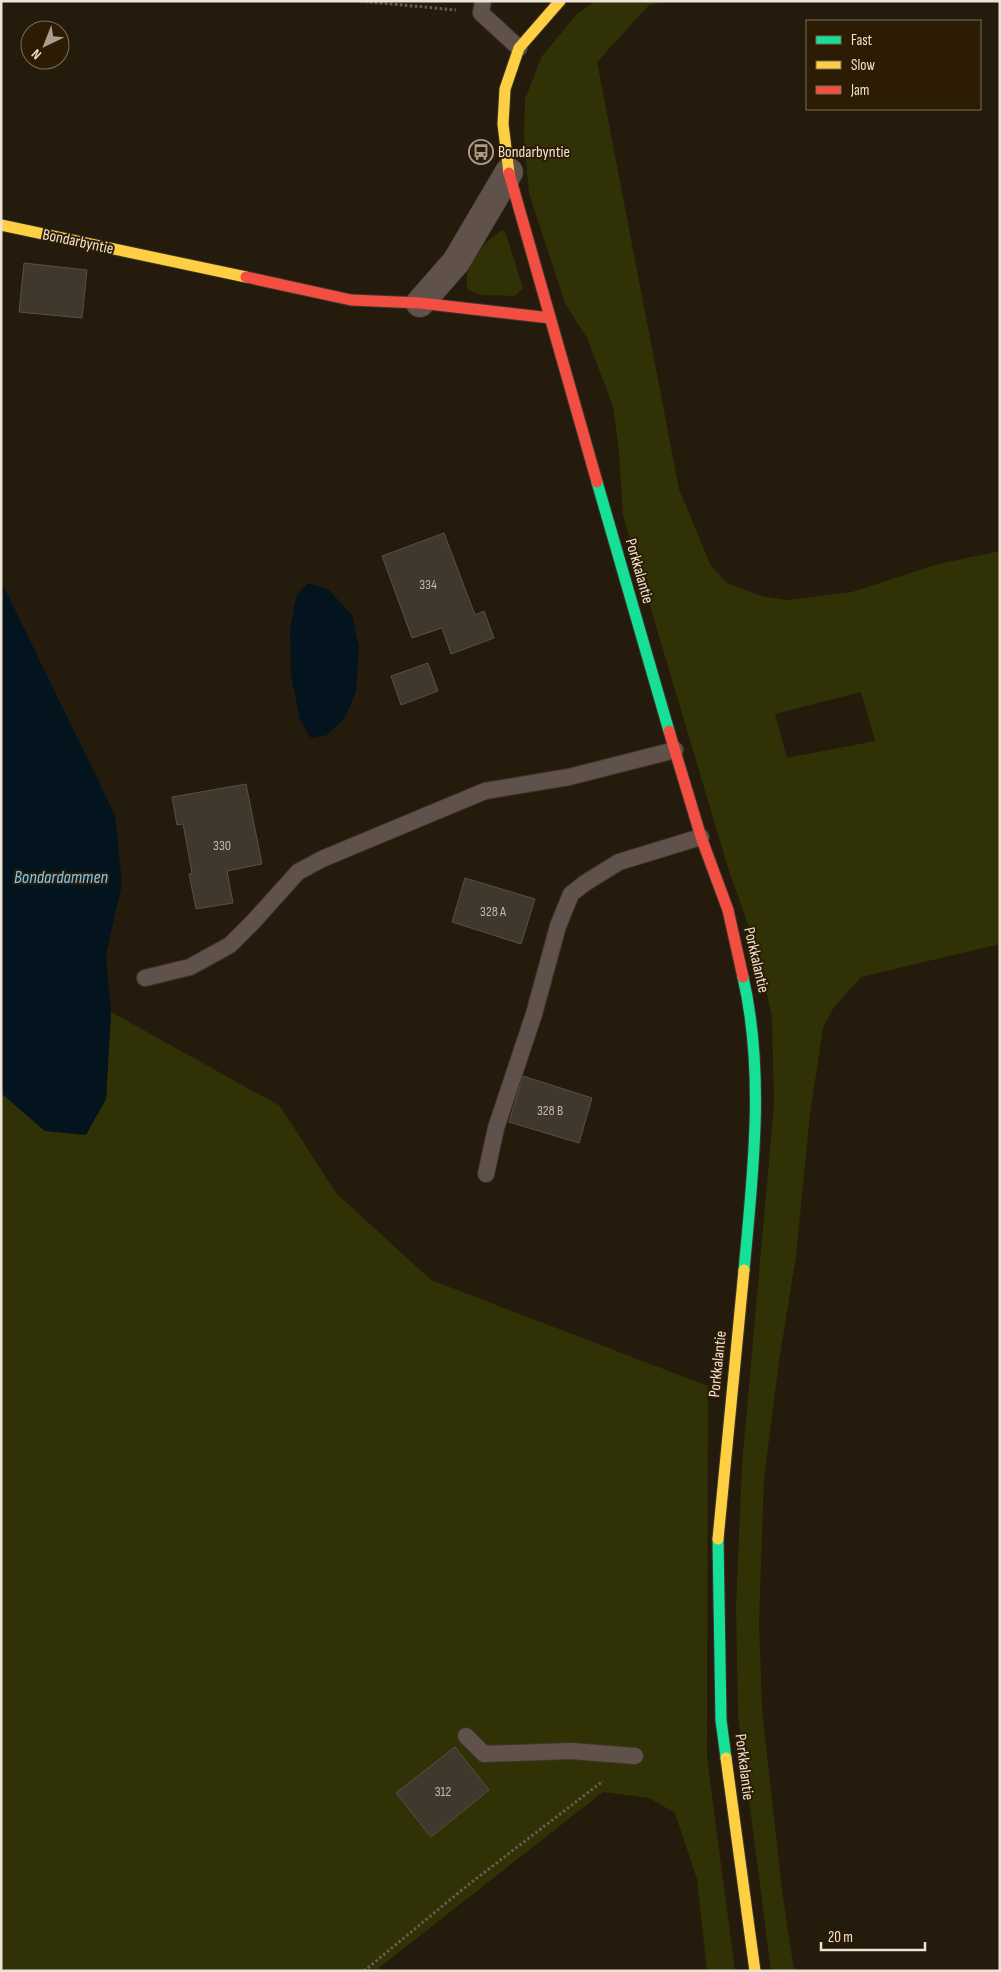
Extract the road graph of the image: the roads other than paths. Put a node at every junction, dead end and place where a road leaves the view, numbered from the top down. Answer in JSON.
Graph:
{"nodes":[{"id":1,"x":560,"y":1,"type":"edge"},
{"id":2,"x":482,"y":7,"type":"edge"},
{"id":3,"x":519,"y":48,"type":"junction"},
{"id":4,"x":509,"y":172,"type":"junction"},
{"id":5,"x":1,"y":225,"type":"edge"},
{"id":6,"x":420,"y":303,"type":"junction"},
{"id":7,"x":550,"y":318,"type":"junction"},
{"id":8,"x":675,"y":750,"type":"junction"},
{"id":9,"x":701,"y":837,"type":"junction"},
{"id":10,"x":145,"y":978,"type":"dead end"},
{"id":11,"x":486,"y":1174,"type":"dead end"},
{"id":12,"x":466,"y":1736,"type":"dead end"},
{"id":13,"x":635,"y":1756,"type":"road end"},
{"id":14,"x":755,"y":1971,"type":"edge"}],
"edges":[{"from":1,"to":3,"type":"street","name":"Porkkalantie"},
{"from":2,"to":3,"type":"lane"},
{"from":3,"to":4,"type":"street","name":"Porkkalantie"},
{"from":4,"to":6,"type":"street"},
{"from":4,"to":7,"type":"street","name":"Porkkalantie"},
{"from":5,"to":6,"type":"street","name":"Bondarbyntie"},
{"from":6,"to":7,"type":"street","name":"Bondarbyntie"},
{"from":7,"to":8,"type":"street","name":"Porkkalantie"},
{"from":8,"to":9,"type":"street","name":"Porkkalantie"},
{"from":8,"to":10,"type":"lane"},
{"from":9,"to":11,"type":"lane"},
{"from":9,"to":14,"type":"street","name":"Porkkalantie"},
{"from":12,"to":13,"type":"lane"}]}
